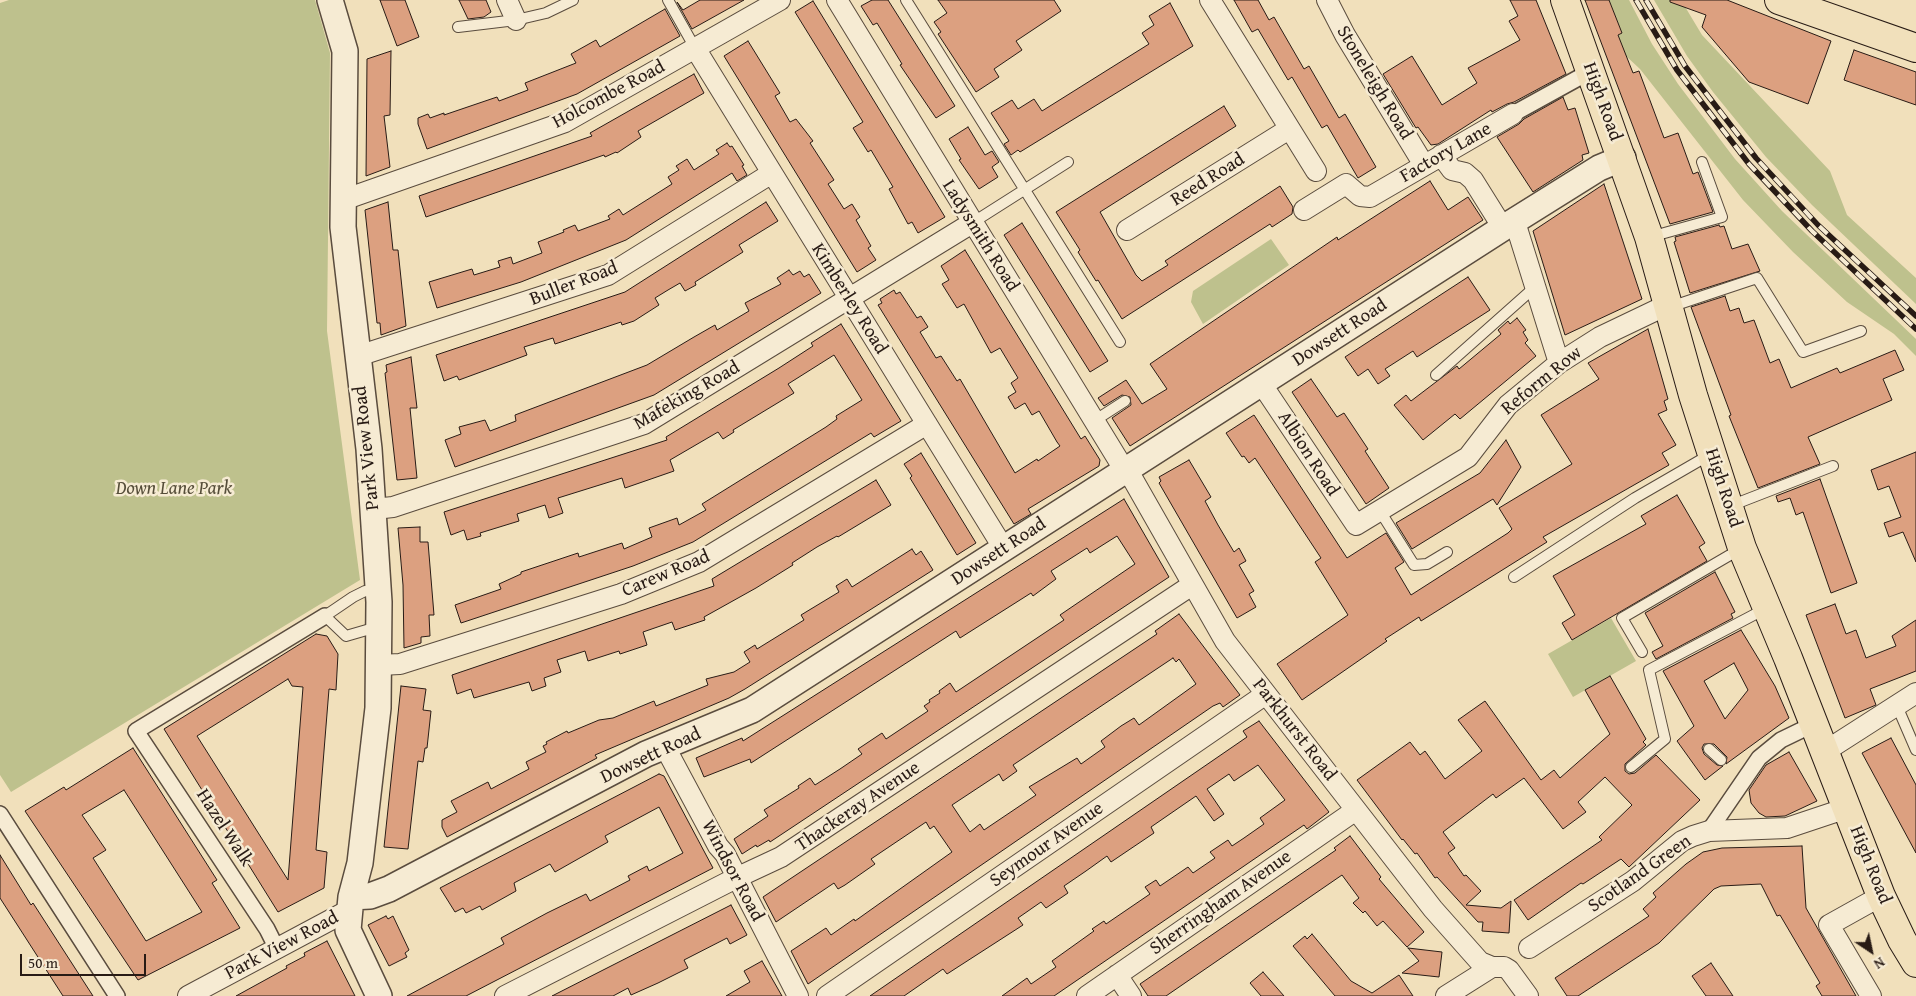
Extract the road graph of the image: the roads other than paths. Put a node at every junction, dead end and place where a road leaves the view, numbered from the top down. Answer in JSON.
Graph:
{"nodes":[{"id":1,"x":330,"y":0,"type":"edge"},
{"id":2,"x":507,"y":0,"type":"edge"},
{"id":3,"x":573,"y":0,"type":"edge"},
{"id":4,"x":668,"y":0,"type":"edge"},
{"id":5,"x":780,"y":0,"type":"edge"},
{"id":6,"x":836,"y":0,"type":"edge"},
{"id":7,"x":906,"y":0,"type":"edge"},
{"id":8,"x":1210,"y":0,"type":"edge"},
{"id":9,"x":1327,"y":0,"type":"edge"},
{"id":10,"x":1565,"y":0,"type":"edge"},
{"id":11,"x":1791,"y":2,"type":"edge"},
{"id":12,"x":516,"y":20,"type":"junction"},
{"id":13,"x":458,"y":27,"type":"dead end"},
{"id":14,"x":695,"y":48,"type":"junction"},
{"id":15,"x":1916,"y":48,"type":"edge"},
{"id":16,"x":1591,"y":71,"type":"junction"},
{"id":17,"x":1513,"y":114,"type":"joint"},
{"id":18,"x":1289,"y":129,"type":"junction"},
{"id":19,"x":1623,"y":158,"type":"junction"},
{"id":20,"x":1433,"y":160,"type":"junction"},
{"id":21,"x":1068,"y":162,"type":"dead end"},
{"id":22,"x":1702,"y":162,"type":"dead end"},
{"id":23,"x":1316,"y":171,"type":"dead end"},
{"id":24,"x":772,"y":173,"type":"junction"},
{"id":25,"x":1026,"y":188,"type":"junction"},
{"id":26,"x":343,"y":200,"type":"junction"},
{"id":27,"x":1304,"y":210,"type":"dead end"},
{"id":28,"x":972,"y":223,"type":"junction"},
{"id":29,"x":1509,"y":225,"type":"junction"},
{"id":30,"x":1127,"y":230,"type":"dead end"},
{"id":31,"x":1649,"y":237,"type":"junction"},
{"id":32,"x":1535,"y":287,"type":"junction"},
{"id":33,"x":849,"y":299,"type":"junction"},
{"id":34,"x":1669,"y":305,"type":"junction"},
{"id":35,"x":1862,"y":331,"type":"dead end"},
{"id":36,"x":1120,"y":342,"type":"dead end"},
{"id":37,"x":358,"y":356,"type":"junction"},
{"id":38,"x":1559,"y":363,"type":"junction"},
{"id":39,"x":1436,"y":374,"type":"dead end"},
{"id":40,"x":1261,"y":383,"type":"junction"},
{"id":41,"x":1125,"y":401,"type":"dead end"},
{"id":42,"x":1094,"y":420,"type":"junction"},
{"id":43,"x":927,"y":424,"type":"junction"},
{"id":44,"x":1712,"y":453,"type":"junction"},
{"id":45,"x":1833,"y":466,"type":"dead end"},
{"id":46,"x":1126,"y":470,"type":"junction"},
{"id":47,"x":1729,"y":507,"type":"junction"},
{"id":48,"x":374,"y":509,"type":"junction"},
{"id":49,"x":1380,"y":511,"type":"junction"},
{"id":50,"x":1356,"y":526,"type":"joint"},
{"id":51,"x":1742,"y":548,"type":"junction"},
{"id":52,"x":1004,"y":549,"type":"junction"},
{"id":53,"x":1447,"y":552,"type":"dead end"},
{"id":54,"x":1514,"y":577,"type":"dead end"},
{"id":55,"x":1192,"y":585,"type":"junction"},
{"id":56,"x":378,"y":590,"type":"junction"},
{"id":57,"x":1768,"y":608,"type":"junction"},
{"id":58,"x":325,"y":616,"type":"junction"},
{"id":59,"x":378,"y":627,"type":"junction"},
{"id":60,"x":1642,"y":652,"type":"dead end"},
{"id":61,"x":379,"y":665,"type":"junction"},
{"id":62,"x":1266,"y":694,"type":"junction"},
{"id":63,"x":1916,"y":694,"type":"edge"},
{"id":64,"x":1897,"y":706,"type":"junction"},
{"id":65,"x":1814,"y":724,"type":"junction"},
{"id":66,"x":665,"y":746,"type":"junction"},
{"id":67,"x":1709,"y":750,"type":"dead end"},
{"id":68,"x":1916,"y":750,"type":"edge"},
{"id":69,"x":1824,"y":752,"type":"junction"},
{"id":70,"x":1722,"y":760,"type":"dead end"},
{"id":71,"x":1631,"y":767,"type":"dead end"},
{"id":72,"x":1847,"y":808,"type":"junction"},
{"id":73,"x":1356,"y":810,"type":"junction"},
{"id":74,"x":0,"y":814,"type":"edge"},
{"id":75,"x":1709,"y":831,"type":"junction"},
{"id":76,"x":736,"y":878,"type":"junction"},
{"id":77,"x":1880,"y":896,"type":"junction"},
{"id":78,"x":350,"y":904,"type":"junction"},
{"id":79,"x":277,"y":948,"type":"junction"},
{"id":80,"x":1529,"y":948,"type":"dead end"},
{"id":81,"x":1916,"y":963,"type":"edge"},
{"id":82,"x":1492,"y":967,"type":"junction"},
{"id":83,"x":1117,"y":975,"type":"junction"},
{"id":84,"x":832,"y":995,"type":"edge"},
{"id":85,"x":117,"y":996,"type":"edge"},
{"id":86,"x":188,"y":996,"type":"edge"},
{"id":87,"x":379,"y":996,"type":"edge"},
{"id":88,"x":504,"y":996,"type":"edge"},
{"id":89,"x":798,"y":996,"type":"edge"},
{"id":90,"x":1087,"y":996,"type":"edge"},
{"id":91,"x":1131,"y":996,"type":"edge"},
{"id":92,"x":1446,"y":996,"type":"edge"},
{"id":93,"x":1528,"y":996,"type":"edge"},
{"id":94,"x":1871,"y":996,"type":"edge"}],
"edges":[{"from":1,"to":26,"type":"street","name":"Park View Road"},
{"from":2,"to":12,"type":"street"},
{"from":3,"to":12,"type":"lane"},
{"from":4,"to":14,"type":"lane"},
{"from":5,"to":14,"type":"street","name":"Holcombe Road"},
{"from":6,"to":28,"type":"street","name":"Ladysmith Road"},
{"from":7,"to":25,"type":"lane"},
{"from":8,"to":18,"type":"street"},
{"from":9,"to":20,"type":"street","name":"Stoneleigh Road"},
{"from":10,"to":16,"type":"main road","name":"High Road"},
{"from":11,"to":15,"type":"main road"},
{"from":12,"to":13,"type":"lane"},
{"from":14,"to":24,"type":"street","name":"Kimberley Road"},
{"from":14,"to":26,"type":"street","name":"Holcombe Road"},
{"from":16,"to":17,"type":"street","name":"Factory Lane"},
{"from":16,"to":19,"type":"main road","name":"High Road"},
{"from":17,"to":20,"type":"street","name":"Factory Lane"},
{"from":18,"to":23,"type":"street"},
{"from":18,"to":30,"type":"street","name":"Reed Road"},
{"from":19,"to":29,"type":"street","name":"Dowsett Road"},
{"from":19,"to":31,"type":"main road","name":"High Road"},
{"from":20,"to":27,"type":"street","name":"Factory Lane"},
{"from":20,"to":29,"type":"street","name":"Stoneleigh Road"},
{"from":21,"to":25,"type":"lane"},
{"from":22,"to":31,"type":"lane"},
{"from":24,"to":33,"type":"street","name":"Kimberley Road"},
{"from":24,"to":37,"type":"street","name":"Buller Road"},
{"from":25,"to":28,"type":"lane"},
{"from":25,"to":36,"type":"lane"},
{"from":26,"to":37,"type":"street","name":"Park View Road"},
{"from":28,"to":33,"type":"street","name":"Mafeking Road"},
{"from":28,"to":42,"type":"street","name":"Ladysmith Road"},
{"from":29,"to":32,"type":"street","name":"Stoneleigh Road"},
{"from":29,"to":40,"type":"street","name":"Dowsett Road"},
{"from":31,"to":34,"type":"main road","name":"High Road"},
{"from":32,"to":38,"type":"street","name":"Stoneleigh Road"},
{"from":32,"to":39,"type":"lane"},
{"from":33,"to":43,"type":"street","name":"Kimberley Road"},
{"from":33,"to":48,"type":"street","name":"Mafeking Road"},
{"from":34,"to":35,"type":"lane"},
{"from":34,"to":38,"type":"street","name":"Reform Row"},
{"from":34,"to":44,"type":"main road","name":"High Road"},
{"from":37,"to":48,"type":"street","name":"Park View Road"},
{"from":38,"to":49,"type":"street","name":"Reform Row"},
{"from":40,"to":46,"type":"street","name":"Dowsett Road"},
{"from":40,"to":50,"type":"street","name":"Albion Road"},
{"from":41,"to":42,"type":"lane"},
{"from":42,"to":46,"type":"street","name":"Ladysmith Road"},
{"from":43,"to":52,"type":"street","name":"Kimberley Road"},
{"from":43,"to":61,"type":"street","name":"Carew Road"},
{"from":44,"to":47,"type":"main road","name":"High Road"},
{"from":44,"to":54,"type":"lane"},
{"from":45,"to":47,"type":"lane"},
{"from":46,"to":52,"type":"street","name":"Dowsett Road"},
{"from":46,"to":55,"type":"street","name":"Parkhurst Road"},
{"from":47,"to":51,"type":"main road","name":"High Road"},
{"from":48,"to":56,"type":"street","name":"Park View Road"},
{"from":49,"to":50,"type":"street","name":"Reform Row"},
{"from":49,"to":53,"type":"lane"},
{"from":51,"to":57,"type":"main road","name":"High Road"},
{"from":51,"to":60,"type":"lane"},
{"from":52,"to":66,"type":"street","name":"Dowsett Road"},
{"from":55,"to":62,"type":"street","name":"Parkhurst Road"},
{"from":55,"to":76,"type":"street","name":"Thackeray Avenue"},
{"from":56,"to":58,"type":"lane"},
{"from":56,"to":59,"type":"street","name":"Park View Road"},
{"from":57,"to":65,"type":"main road","name":"High Road"},
{"from":57,"to":71,"type":"lane"},
{"from":58,"to":59,"type":"lane"},
{"from":58,"to":79,"type":"street","name":"Hazel Walk"},
{"from":59,"to":61,"type":"street","name":"Park View Road"},
{"from":61,"to":78,"type":"street","name":"Park View Road"},
{"from":62,"to":73,"type":"street","name":"Parkhurst Road"},
{"from":62,"to":84,"type":"street","name":"Seymour Avenue"},
{"from":63,"to":64,"type":"street"},
{"from":64,"to":68,"type":"lane"},
{"from":64,"to":69,"type":"street"},
{"from":65,"to":69,"type":"main road","name":"High Road"},
{"from":65,"to":75,"type":"street"},
{"from":66,"to":76,"type":"street","name":"Windsor Road"},
{"from":66,"to":78,"type":"street","name":"Dowsett Road"},
{"from":67,"to":70,"type":"lane"},
{"from":69,"to":72,"type":"main road","name":"High Road"},
{"from":72,"to":75,"type":"street","name":"Scotland Green"},
{"from":72,"to":77,"type":"main road","name":"High Road"},
{"from":73,"to":82,"type":"street","name":"Parkhurst Road"},
{"from":73,"to":83,"type":"street","name":"Sherringham Avenue"},
{"from":74,"to":85,"type":"street"},
{"from":75,"to":80,"type":"street","name":"Scotland Green"},
{"from":76,"to":88,"type":"street","name":"Thackeray Avenue"},
{"from":76,"to":89,"type":"street","name":"Windsor Road"},
{"from":77,"to":81,"type":"main road","name":"High Road"},
{"from":77,"to":94,"type":"street"},
{"from":78,"to":79,"type":"street","name":"Park View Road"},
{"from":78,"to":87,"type":"street"},
{"from":79,"to":86,"type":"street","name":"Park View Road"},
{"from":82,"to":92,"type":"street"},
{"from":82,"to":93,"type":"street","name":"Parkhurst Road"},
{"from":83,"to":90,"type":"street","name":"Sherringham Avenue"},
{"from":83,"to":91,"type":"street"}]}
